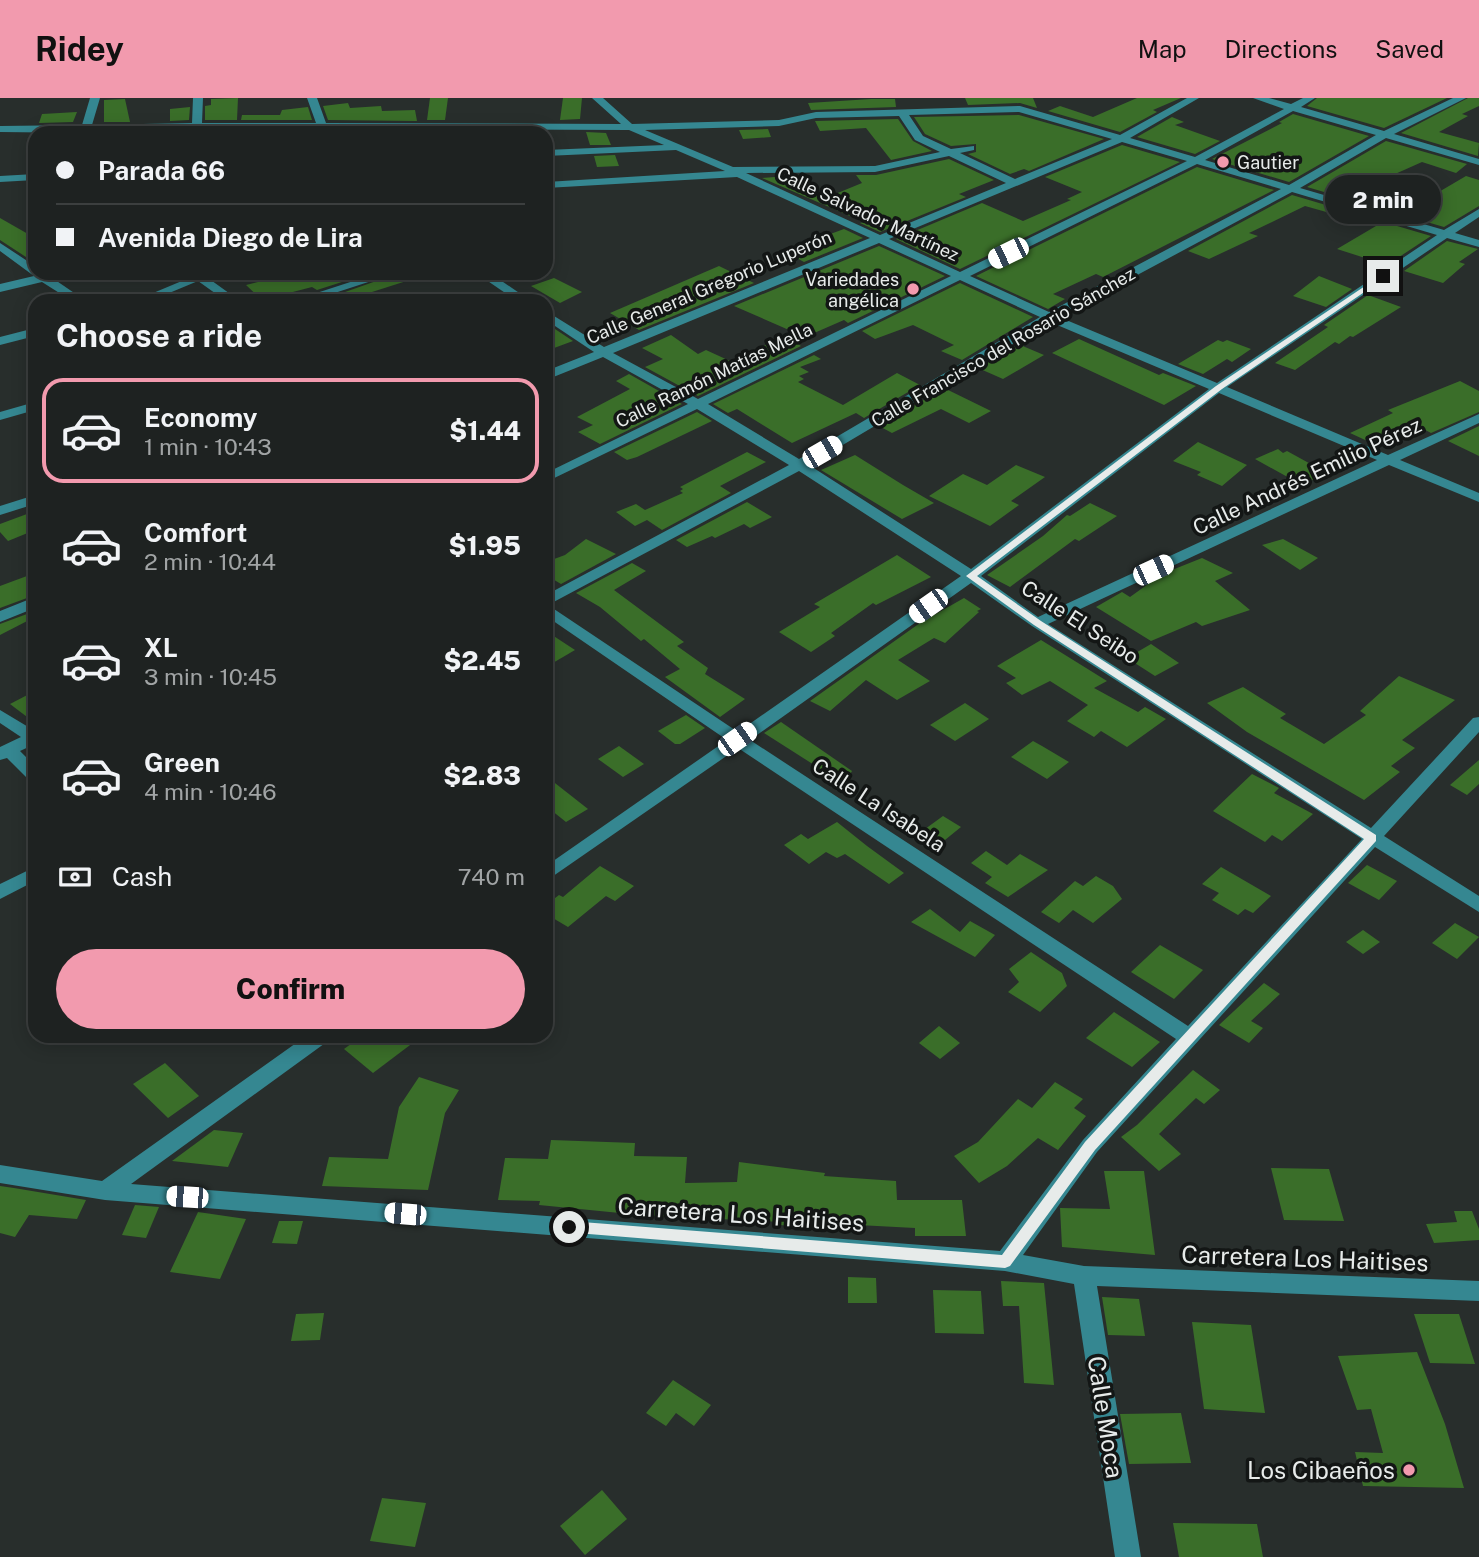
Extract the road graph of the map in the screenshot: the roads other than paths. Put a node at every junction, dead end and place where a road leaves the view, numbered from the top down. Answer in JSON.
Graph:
{"nodes":[{"id":1,"x":95,"y":98,"type":"edge"},
{"id":2,"x":198,"y":98,"type":"edge"},
{"id":3,"x":312,"y":98,"type":"edge"},
{"id":4,"x":597,"y":98,"type":"edge"},
{"id":5,"x":945,"y":98,"type":"edge"},
{"id":6,"x":1194,"y":98,"type":"edge"},
{"id":7,"x":1258,"y":98,"type":"edge"},
{"id":8,"x":1310,"y":98,"type":"edge"},
{"id":9,"x":1461,"y":98,"type":"edge"},
{"id":10,"x":1290,"y":107,"type":"junction"},
{"id":11,"x":953,"y":110,"type":"junction"},
{"id":12,"x":902,"y":112,"type":"junction"},
{"id":13,"x":86,"y":126,"type":"edge"},
{"id":14,"x":197,"y":126,"type":"edge"},
{"id":15,"x":322,"y":126,"type":"edge"},
{"id":16,"x":630,"y":127,"type":"junction"},
{"id":17,"x":553,"y":128,"type":"edge"},
{"id":18,"x":0,"y":129,"type":"edge"},
{"id":19,"x":28,"y":129,"type":"edge"},
{"id":20,"x":1386,"y":134,"type":"junction"},
{"id":21,"x":1119,"y":139,"type":"junction"},
{"id":22,"x":676,"y":148,"type":"junction"},
{"id":23,"x":970,"y":148,"type":"dead end"},
{"id":24,"x":553,"y":153,"type":"edge"},
{"id":25,"x":949,"y":153,"type":"junction"},
{"id":26,"x":1196,"y":161,"type":"junction"},
{"id":27,"x":1479,"y":162,"type":"edge"},
{"id":28,"x":735,"y":172,"type":"junction"},
{"id":29,"x":28,"y":177,"type":"edge"},
{"id":30,"x":0,"y":179,"type":"edge"},
{"id":31,"x":1013,"y":182,"type":"junction"},
{"id":32,"x":553,"y":185,"type":"edge"},
{"id":33,"x":1290,"y":189,"type":"junction"},
{"id":34,"x":1479,"y":212,"type":"edge"},
{"id":35,"x":1444,"y":233,"type":"junction"},
{"id":36,"x":876,"y":238,"type":"junction"},
{"id":37,"x":1479,"y":244,"type":"edge"},
{"id":38,"x":0,"y":246,"type":"edge"},
{"id":39,"x":28,"y":266,"type":"edge"},
{"id":40,"x":961,"y":276,"type":"junction"},
{"id":41,"x":28,"y":278,"type":"edge"},
{"id":42,"x":48,"y":280,"type":"edge"},
{"id":43,"x":187,"y":280,"type":"edge"},
{"id":44,"x":208,"y":280,"type":"edge"},
{"id":45,"x":367,"y":280,"type":"edge"},
{"id":46,"x":493,"y":280,"type":"edge"},
{"id":47,"x":0,"y":288,"type":"edge"},
{"id":48,"x":69,"y":294,"type":"edge"},
{"id":49,"x":156,"y":294,"type":"edge"},
{"id":50,"x":225,"y":294,"type":"edge"},
{"id":51,"x":321,"y":294,"type":"edge"},
{"id":52,"x":514,"y":294,"type":"edge"},
{"id":53,"x":1049,"y":317,"type":"junction"},
{"id":54,"x":553,"y":320,"type":"edge"},
{"id":55,"x":28,"y":334,"type":"edge"},
{"id":56,"x":0,"y":341,"type":"edge"},
{"id":57,"x":603,"y":352,"type":"junction"},
{"id":58,"x":553,"y":373,"type":"edge"},
{"id":59,"x":1219,"y":387,"type":"junction"},
{"id":60,"x":698,"y":404,"type":"junction"},
{"id":61,"x":28,"y":408,"type":"edge"},
{"id":62,"x":0,"y":416,"type":"edge"},
{"id":63,"x":1479,"y":418,"type":"edge"},
{"id":64,"x":1392,"y":460,"type":"junction"},
{"id":65,"x":799,"y":465,"type":"junction"},
{"id":66,"x":553,"y":475,"type":"edge"},
{"id":67,"x":1479,"y":498,"type":"edge"},
{"id":68,"x":28,"y":501,"type":"edge"},
{"id":69,"x":0,"y":511,"type":"edge"},
{"id":70,"x":971,"y":576,"type":"junction"},
{"id":71,"x":553,"y":597,"type":"edge"},
{"id":72,"x":28,"y":605,"type":"edge"},
{"id":73,"x":553,"y":614,"type":"edge"},
{"id":74,"x":0,"y":617,"type":"edge"},
{"id":75,"x":1037,"y":623,"type":"junction"},
{"id":76,"x":0,"y":715,"type":"edge"},
{"id":77,"x":1479,"y":722,"type":"edge"},
{"id":78,"x":28,"y":733,"type":"edge"},
{"id":79,"x":737,"y":739,"type":"junction"},
{"id":80,"x":28,"y":740,"type":"edge"},
{"id":81,"x":5,"y":752,"type":"edge"},
{"id":82,"x":28,"y":770,"type":"edge"},
{"id":83,"x":1372,"y":838,"type":"junction"},
{"id":84,"x":553,"y":870,"type":"edge"},
{"id":85,"x":28,"y":877,"type":"edge"},
{"id":86,"x":0,"y":892,"type":"edge"},
{"id":87,"x":1479,"y":905,"type":"edge"},
{"id":88,"x":1189,"y":1037,"type":"junction"},
{"id":89,"x":311,"y":1043,"type":"edge"},
{"id":90,"x":0,"y":1174,"type":"edge"},
{"id":91,"x":105,"y":1191,"type":"junction"},
{"id":92,"x":1005,"y":1261,"type":"junction"},
{"id":93,"x":1084,"y":1276,"type":"junction"},
{"id":94,"x":1479,"y":1291,"type":"edge"},
{"id":95,"x":1128,"y":1557,"type":"edge"}],
"edges":[{"from":1,"to":13,"type":"street"},
{"from":2,"to":14,"type":"street"},
{"from":3,"to":15,"type":"street"},
{"from":4,"to":16,"type":"street","name":"Calle Salvador Martínez"},
{"from":5,"to":11,"type":"street"},
{"from":6,"to":21,"type":"street","name":"Calle General Gregorio Luperón"},
{"from":7,"to":10,"type":"street"},
{"from":8,"to":10,"type":"street","name":"Calle Ramón Matías Mella"},
{"from":9,"to":20,"type":"street","name":"Calle Francisco del Rosario Sánchez"},
{"from":10,"to":20,"type":"street"},
{"from":10,"to":26,"type":"street","name":"Calle Ramón Matías Mella"},
{"from":11,"to":12,"type":"street"},
{"from":11,"to":21,"type":"street"},
{"from":12,"to":16,"type":"street"},
{"from":12,"to":25,"type":"street"},
{"from":16,"to":17,"type":"street"},
{"from":16,"to":22,"type":"street","name":"Calle Salvador Martínez"},
{"from":18,"to":19,"type":"street"},
{"from":20,"to":27,"type":"street"},
{"from":20,"to":33,"type":"street","name":"Calle Francisco del Rosario Sánchez"},
{"from":21,"to":26,"type":"street"},
{"from":21,"to":31,"type":"street","name":"Calle General Gregorio Luperón"},
{"from":22,"to":24,"type":"street"},
{"from":22,"to":28,"type":"street","name":"Calle Salvador Martínez"},
{"from":23,"to":25,"type":"street"},
{"from":25,"to":28,"type":"street"},
{"from":25,"to":31,"type":"street"},
{"from":26,"to":33,"type":"street"},
{"from":26,"to":40,"type":"street","name":"Calle Ramón Matías Mella"},
{"from":28,"to":32,"type":"street"},
{"from":28,"to":36,"type":"street","name":"Calle Salvador Martínez"},
{"from":29,"to":30,"type":"street"},
{"from":31,"to":36,"type":"street","name":"Calle General Gregorio Luperón"},
{"from":33,"to":35,"type":"street"},
{"from":33,"to":53,"type":"street","name":"Calle Francisco del Rosario Sánchez"},
{"from":34,"to":35,"type":"street"},
{"from":35,"to":37,"type":"street"},
{"from":35,"to":59,"type":"street"},
{"from":36,"to":40,"type":"street","name":"Calle Salvador Martínez"},
{"from":36,"to":57,"type":"street","name":"Calle General Gregorio Luperón"},
{"from":38,"to":39,"type":"street"},
{"from":40,"to":53,"type":"street","name":"Calle Salvador Martínez"},
{"from":40,"to":60,"type":"street","name":"Calle Ramón Matías Mella"},
{"from":41,"to":47,"type":"street"},
{"from":42,"to":48,"type":"street"},
{"from":43,"to":49,"type":"street"},
{"from":44,"to":50,"type":"street"},
{"from":45,"to":51,"type":"street"},
{"from":46,"to":52,"type":"street"},
{"from":53,"to":59,"type":"street","name":"Calle Salvador Martínez"},
{"from":53,"to":65,"type":"street","name":"Calle Francisco del Rosario Sánchez"},
{"from":54,"to":57,"type":"street","name":"Calle El Seibo"},
{"from":55,"to":56,"type":"street"},
{"from":57,"to":58,"type":"street","name":"Calle General Gregorio Luperón"},
{"from":57,"to":60,"type":"street","name":"Calle El Seibo"},
{"from":59,"to":64,"type":"street","name":"Calle Salvador Martínez"},
{"from":59,"to":70,"type":"street"},
{"from":60,"to":65,"type":"street","name":"Calle El Seibo"},
{"from":60,"to":66,"type":"street","name":"Calle Ramón Matías Mella"},
{"from":61,"to":62,"type":"street"},
{"from":63,"to":64,"type":"street","name":"Calle Andrés Emilio Pérez"},
{"from":64,"to":67,"type":"street","name":"Calle Salvador Martínez"},
{"from":64,"to":75,"type":"street","name":"Calle Andrés Emilio Pérez"},
{"from":65,"to":70,"type":"street","name":"Calle El Seibo"},
{"from":65,"to":71,"type":"street","name":"Calle Francisco del Rosario Sánchez"},
{"from":68,"to":69,"type":"street"},
{"from":70,"to":75,"type":"street","name":"Calle El Seibo"},
{"from":70,"to":79,"type":"street"},
{"from":72,"to":74,"type":"street"},
{"from":73,"to":79,"type":"street","name":"Calle La Isabela"},
{"from":75,"to":83,"type":"street","name":"Calle El Seibo"},
{"from":76,"to":78,"type":"street"},
{"from":77,"to":83,"type":"street"},
{"from":79,"to":84,"type":"street"},
{"from":79,"to":88,"type":"street","name":"Calle La Isabela"},
{"from":80,"to":81,"type":"street"},
{"from":81,"to":82,"type":"street"},
{"from":83,"to":87,"type":"street","name":"Calle El Seibo"},
{"from":83,"to":88,"type":"street"},
{"from":85,"to":86,"type":"street"},
{"from":88,"to":92,"type":"street"},
{"from":89,"to":91,"type":"street"},
{"from":90,"to":91,"type":"street","name":"Carretera Los Haitises"},
{"from":91,"to":92,"type":"street","name":"Carretera Los Haitises"},
{"from":92,"to":93,"type":"street","name":"Carretera Los Haitises"},
{"from":93,"to":94,"type":"street","name":"Carretera Los Haitises"},
{"from":93,"to":95,"type":"street","name":"Calle Moca"}]}
